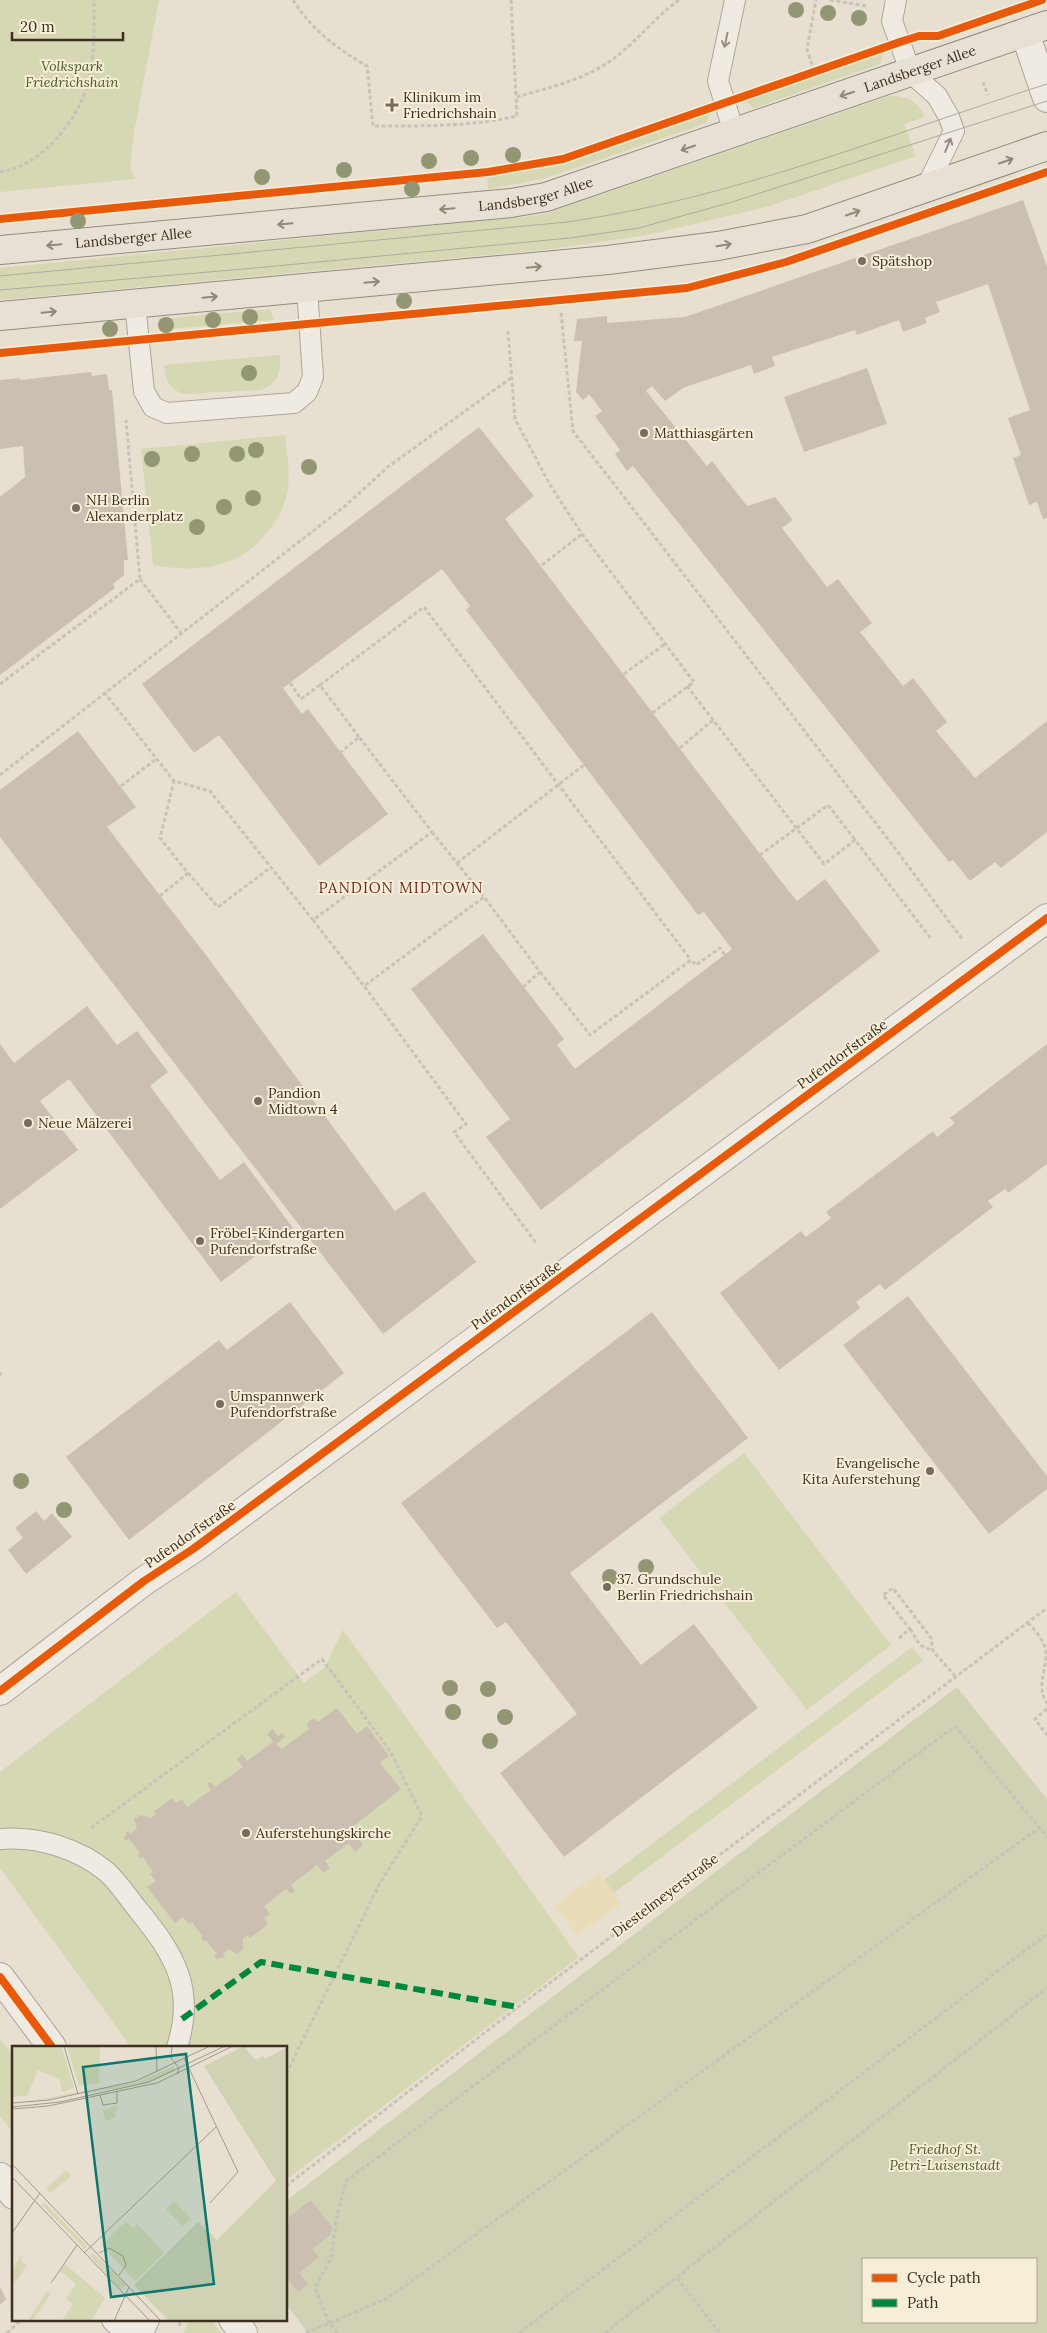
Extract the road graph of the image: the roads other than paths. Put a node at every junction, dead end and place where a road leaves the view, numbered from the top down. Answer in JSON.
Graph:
{"nodes":[{"id":1,"x":735,"y":0,"type":"edge"},
{"id":2,"x":896,"y":0,"type":"edge"},
{"id":3,"x":1036,"y":29,"type":"edge"},
{"id":4,"x":911,"y":72,"type":"junction"},
{"id":5,"x":1047,"y":98,"type":"edge"},
{"id":6,"x":734,"y":132,"type":"junction"},
{"id":7,"x":1047,"y":146,"type":"edge"},
{"id":8,"x":926,"y":188,"type":"junction"},
{"id":9,"x":0,"y":250,"type":"edge"},
{"id":10,"x":307,"y":288,"type":"junction"},
{"id":11,"x":135,"y":304,"type":"junction"},
{"id":12,"x":0,"y":316,"type":"edge"},
{"id":13,"x":1047,"y":918,"type":"edge"},
{"id":14,"x":0,"y":1691,"type":"edge"},
{"id":15,"x":0,"y":1839,"type":"edge"},
{"id":16,"x":0,"y":1977,"type":"edge"},
{"id":17,"x":51,"y":2046,"type":"edge"},
{"id":18,"x":177,"y":2046,"type":"edge"},
{"id":19,"x":0,"y":2176,"type":"edge"},
{"id":20,"x":12,"y":2192,"type":"edge"},
{"id":21,"x":117,"y":2320,"type":"edge"},
{"id":22,"x":145,"y":2320,"type":"edge"},
{"id":23,"x":234,"y":2320,"type":"edge"},
{"id":24,"x":133,"y":2333,"type":"edge"},
{"id":25,"x":139,"y":2333,"type":"edge"},
{"id":26,"x":243,"y":2333,"type":"edge"}],
"edges":[{"from":1,"to":6,"type":"lane","one_way":true},
{"from":2,"to":4,"type":"lane"},
{"from":3,"to":4,"type":"main road","name":"Landsberger Allee"},
{"from":3,"to":5,"type":"street"},
{"from":4,"to":6,"type":"main road","name":"Landsberger Allee","one_way":true},
{"from":8,"to":4,"type":"lane","one_way":true},
{"from":6,"to":9,"type":"main road","name":"Landsberger Allee","one_way":true},
{"from":8,"to":7,"type":"main road","one_way":true},
{"from":10,"to":8,"type":"main road","one_way":true},
{"from":11,"to":10,"type":"main road","one_way":true},
{"from":10,"to":11,"type":"lane"},
{"from":12,"to":11,"type":"main road","one_way":true},
{"from":13,"to":14,"type":"street","name":"Pufendorfstraße"},
{"from":15,"to":18,"type":"lane"},
{"from":16,"to":17,"type":"street"},
{"from":19,"to":20,"type":"street"},
{"from":21,"to":24,"type":"street"},
{"from":22,"to":25,"type":"street"},
{"from":23,"to":26,"type":"street"}]}
